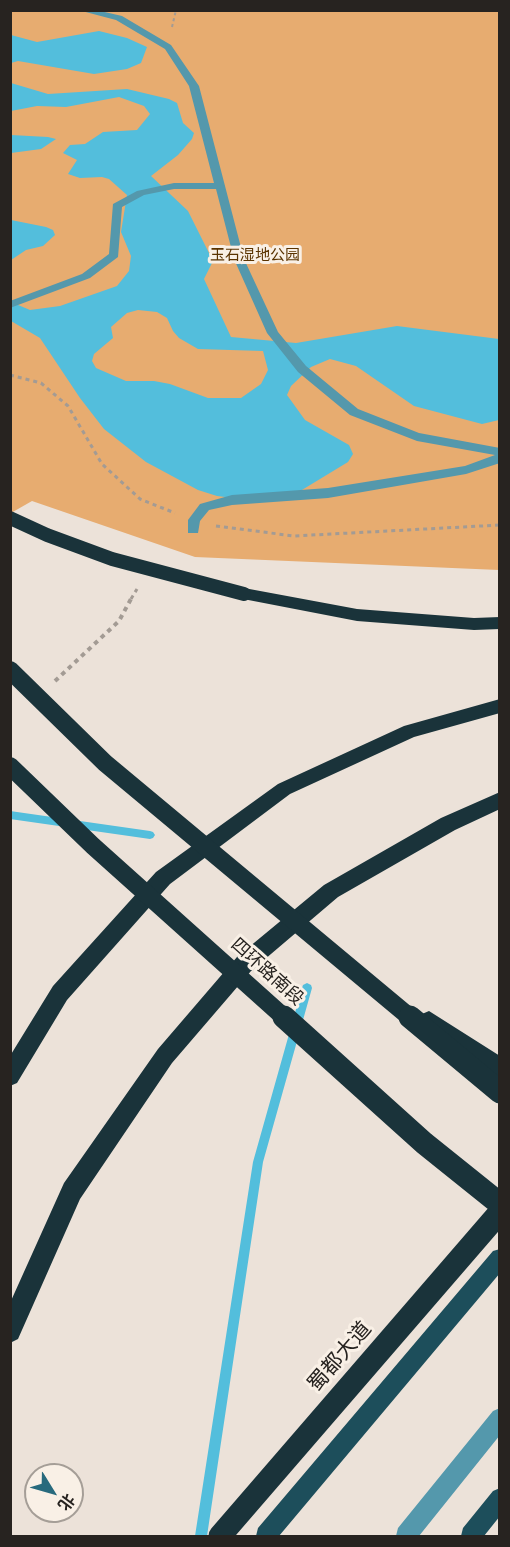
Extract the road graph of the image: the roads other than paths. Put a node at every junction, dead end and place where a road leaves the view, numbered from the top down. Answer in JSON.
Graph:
{"nodes":[{"id":1,"x":82,"y":10,"type":"edge"},
{"id":2,"x":121,"y":14,"type":"edge"},
{"id":3,"x":219,"y":186,"type":"junction"},
{"id":4,"x":10,"y":305,"type":"edge"},
{"id":5,"x":500,"y":452,"type":"edge"},
{"id":6,"x":500,"y":458,"type":"edge"},
{"id":7,"x":10,"y":518,"type":"edge"},
{"id":8,"x":193,"y":530,"type":"dead end"},
{"id":9,"x":500,"y":623,"type":"edge"},
{"id":10,"x":10,"y":670,"type":"edge"},
{"id":11,"x":500,"y":706,"type":"edge"},
{"id":12,"x":10,"y":766,"type":"edge"},
{"id":13,"x":500,"y":801,"type":"edge"},
{"id":14,"x":333,"y":955,"type":"junction"},
{"id":15,"x":500,"y":1069,"type":"edge"},
{"id":16,"x":10,"y":1076,"type":"edge"},
{"id":17,"x":500,"y":1092,"type":"edge"},
{"id":18,"x":424,"y":1143,"type":"junction"},
{"id":19,"x":500,"y":1204,"type":"edge"},
{"id":20,"x":500,"y":1212,"type":"edge"},
{"id":21,"x":500,"y":1218,"type":"edge"},
{"id":22,"x":500,"y":1258,"type":"edge"},
{"id":23,"x":10,"y":1331,"type":"edge"},
{"id":24,"x":500,"y":1418,"type":"edge"},
{"id":25,"x":500,"y":1498,"type":"edge"},
{"id":26,"x":220,"y":1536,"type":"edge"},
{"id":27,"x":266,"y":1536,"type":"edge"},
{"id":28,"x":406,"y":1536,"type":"edge"},
{"id":29,"x":471,"y":1536,"type":"edge"}],
"edges":[{"from":1,"to":2,"type":"lane"},
{"from":2,"to":3,"type":"lane"},
{"from":3,"to":4,"type":"lane"},
{"from":3,"to":5,"type":"lane"},
{"from":6,"to":8,"type":"lane"},
{"from":7,"to":9,"type":"highway","bridge":true},
{"from":10,"to":14,"type":"highway","bridge":true},
{"from":11,"to":16,"type":"highway"},
{"from":12,"to":18,"type":"highway","name":"四环路南段","bridge":true},
{"from":13,"to":23,"type":"highway"},
{"from":14,"to":15,"type":"highway","bridge":true},
{"from":14,"to":17,"type":"highway","bridge":true},
{"from":18,"to":19,"type":"highway","name":"四环路南段","bridge":true},
{"from":18,"to":21,"type":"highway","bridge":true},
{"from":20,"to":26,"type":"highway","name":"蜀都大道","bridge":true},
{"from":22,"to":27,"type":"main road"},
{"from":24,"to":28,"type":"lane"},
{"from":25,"to":29,"type":"main road"}]}
